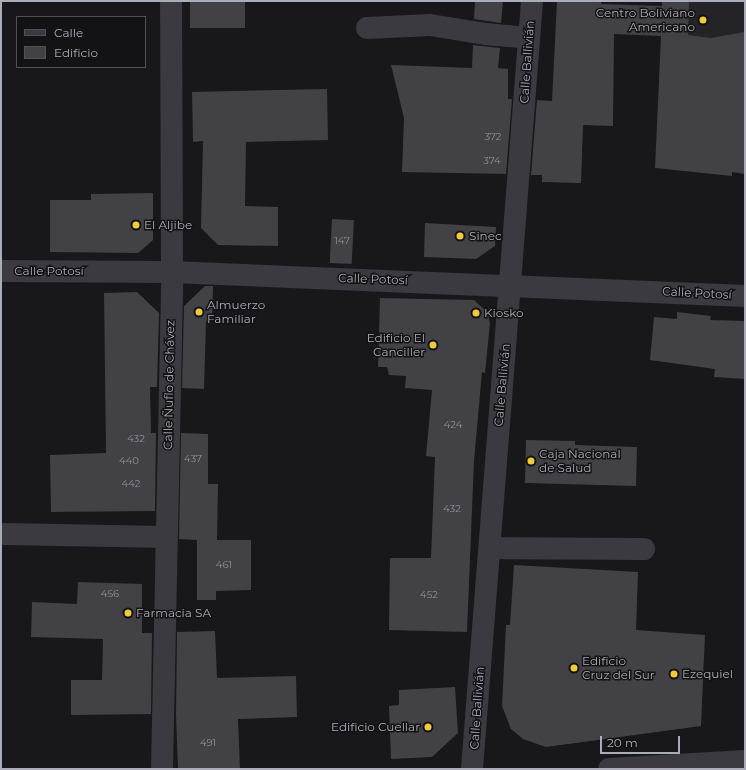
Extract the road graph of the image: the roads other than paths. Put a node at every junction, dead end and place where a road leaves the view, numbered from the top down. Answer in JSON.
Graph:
{"nodes":[{"id":1,"x":171,"y":1,"type":"edge"},
{"id":2,"x":532,"y":1,"type":"edge"},
{"id":3,"x":368,"y":28,"type":"dead end"},
{"id":4,"x":529,"y":38,"type":"junction"},
{"id":5,"x":1,"y":271,"type":"edge"},
{"id":6,"x":172,"y":272,"type":"junction"},
{"id":7,"x":510,"y":284,"type":"junction"},
{"id":8,"x":745,"y":296,"type":"edge"},
{"id":9,"x":4,"y":534,"type":"dead end"},
{"id":10,"x":166,"y":537,"type":"junction"},
{"id":11,"x":490,"y":548,"type":"junction"},
{"id":12,"x":644,"y":549,"type":"dead end"},
{"id":13,"x":745,"y":761,"type":"edge"},
{"id":14,"x":162,"y":769,"type":"edge"},
{"id":15,"x":472,"y":769,"type":"edge"},
{"id":16,"x":609,"y":769,"type":"edge"}],
"edges":[{"from":1,"to":6,"type":"street","name":"Calle Ñuflo de Chávez"},
{"from":2,"to":4,"type":"street","name":"Calle Ballivián"},
{"from":3,"to":4,"type":"street"},
{"from":4,"to":7,"type":"street","name":"Calle Ballivián"},
{"from":5,"to":6,"type":"street","name":"Calle Potosí"},
{"from":6,"to":7,"type":"street","name":"Calle Potosí"},
{"from":6,"to":10,"type":"street","name":"Calle Ñuflo de Chávez"},
{"from":7,"to":8,"type":"street","name":"Calle Potosí"},
{"from":7,"to":11,"type":"street","name":"Calle Ballivián"},
{"from":9,"to":10,"type":"street"},
{"from":10,"to":14,"type":"street","name":"Calle Ñuflo de Chávez"},
{"from":11,"to":12,"type":"street"},
{"from":11,"to":15,"type":"street","name":"Calle Ballivián"},
{"from":13,"to":16,"type":"street"}]}
